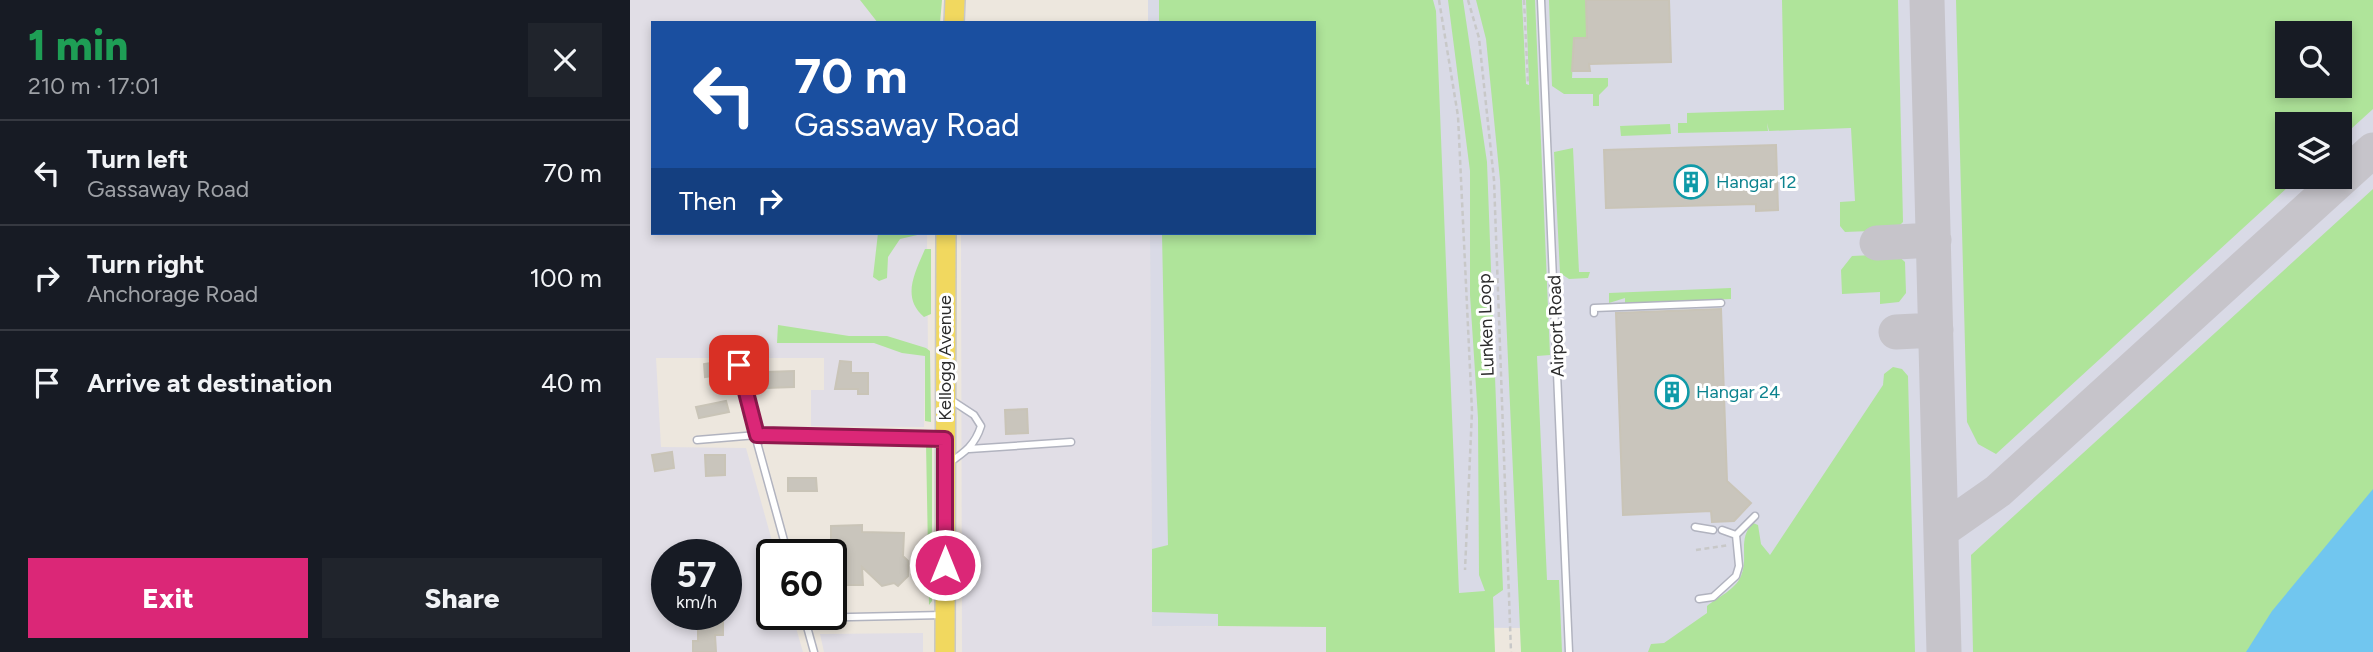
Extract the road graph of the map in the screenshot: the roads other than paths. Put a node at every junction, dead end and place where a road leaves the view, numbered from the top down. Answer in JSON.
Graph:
{"nodes":[{"id":1,"x":955,"y":0,"type":"edge"},
{"id":2,"x":1541,"y":0,"type":"edge"},
{"id":3,"x":954,"y":21,"type":"edge"},
{"id":4,"x":946,"y":235,"type":"edge"},
{"id":5,"x":1721,"y":303,"type":"dead end"},
{"id":6,"x":1594,"y":313,"type":"dead end"},
{"id":7,"x":739,"y":365,"type":"dead end"},
{"id":8,"x":945,"y":396,"type":"junction"},
{"id":9,"x":757,"y":435,"type":"junction"},
{"id":10,"x":945,"y":439,"type":"junction"},
{"id":11,"x":697,"y":440,"type":"dead end"},
{"id":12,"x":1071,"y":442,"type":"dead end"},
{"id":13,"x":969,"y":449,"type":"junction"},
{"id":14,"x":945,"y":466,"type":"junction"},
{"id":15,"x":1755,"y":516,"type":"dead end"},
{"id":16,"x":1695,"y":527,"type":"dead end"},
{"id":17,"x":1713,"y":530,"type":"dead end"},
{"id":18,"x":1721,"y":530,"type":"dead end"},
{"id":19,"x":1736,"y":535,"type":"junction"},
{"id":20,"x":784,"y":539,"type":"edge"},
{"id":21,"x":1699,"y":599,"type":"dead end"},
{"id":22,"x":945,"y":615,"type":"junction"},
{"id":23,"x":847,"y":616,"type":"edge"},
{"id":24,"x":808,"y":630,"type":"edge"},
{"id":25,"x":814,"y":652,"type":"edge"},
{"id":26,"x":945,"y":652,"type":"edge"},
{"id":27,"x":1569,"y":652,"type":"edge"}],
"edges":[{"from":1,"to":3,"type":"main road"},
{"from":2,"to":27,"type":"lane","name":"Airport Road"},
{"from":4,"to":8,"type":"main road","name":"Kellogg Avenue"},
{"from":5,"to":6,"type":"lane"},
{"from":7,"to":9,"type":"lane"},
{"from":8,"to":10,"type":"main road","name":"Kellogg Avenue"},
{"from":8,"to":13,"type":"lane"},
{"from":9,"to":10,"type":"lane"},
{"from":9,"to":11,"type":"lane"},
{"from":9,"to":20,"type":"lane"},
{"from":10,"to":14,"type":"main road","name":"Kellogg Avenue"},
{"from":12,"to":13,"type":"lane"},
{"from":13,"to":14,"type":"lane"},
{"from":14,"to":22,"type":"main road","name":"Kellogg Avenue"},
{"from":15,"to":19,"type":"lane"},
{"from":16,"to":17,"type":"lane"},
{"from":18,"to":19,"type":"lane"},
{"from":19,"to":21,"type":"lane"},
{"from":22,"to":23,"type":"lane"},
{"from":22,"to":26,"type":"main road","name":"Kellogg Avenue"},
{"from":24,"to":25,"type":"lane"}]}
